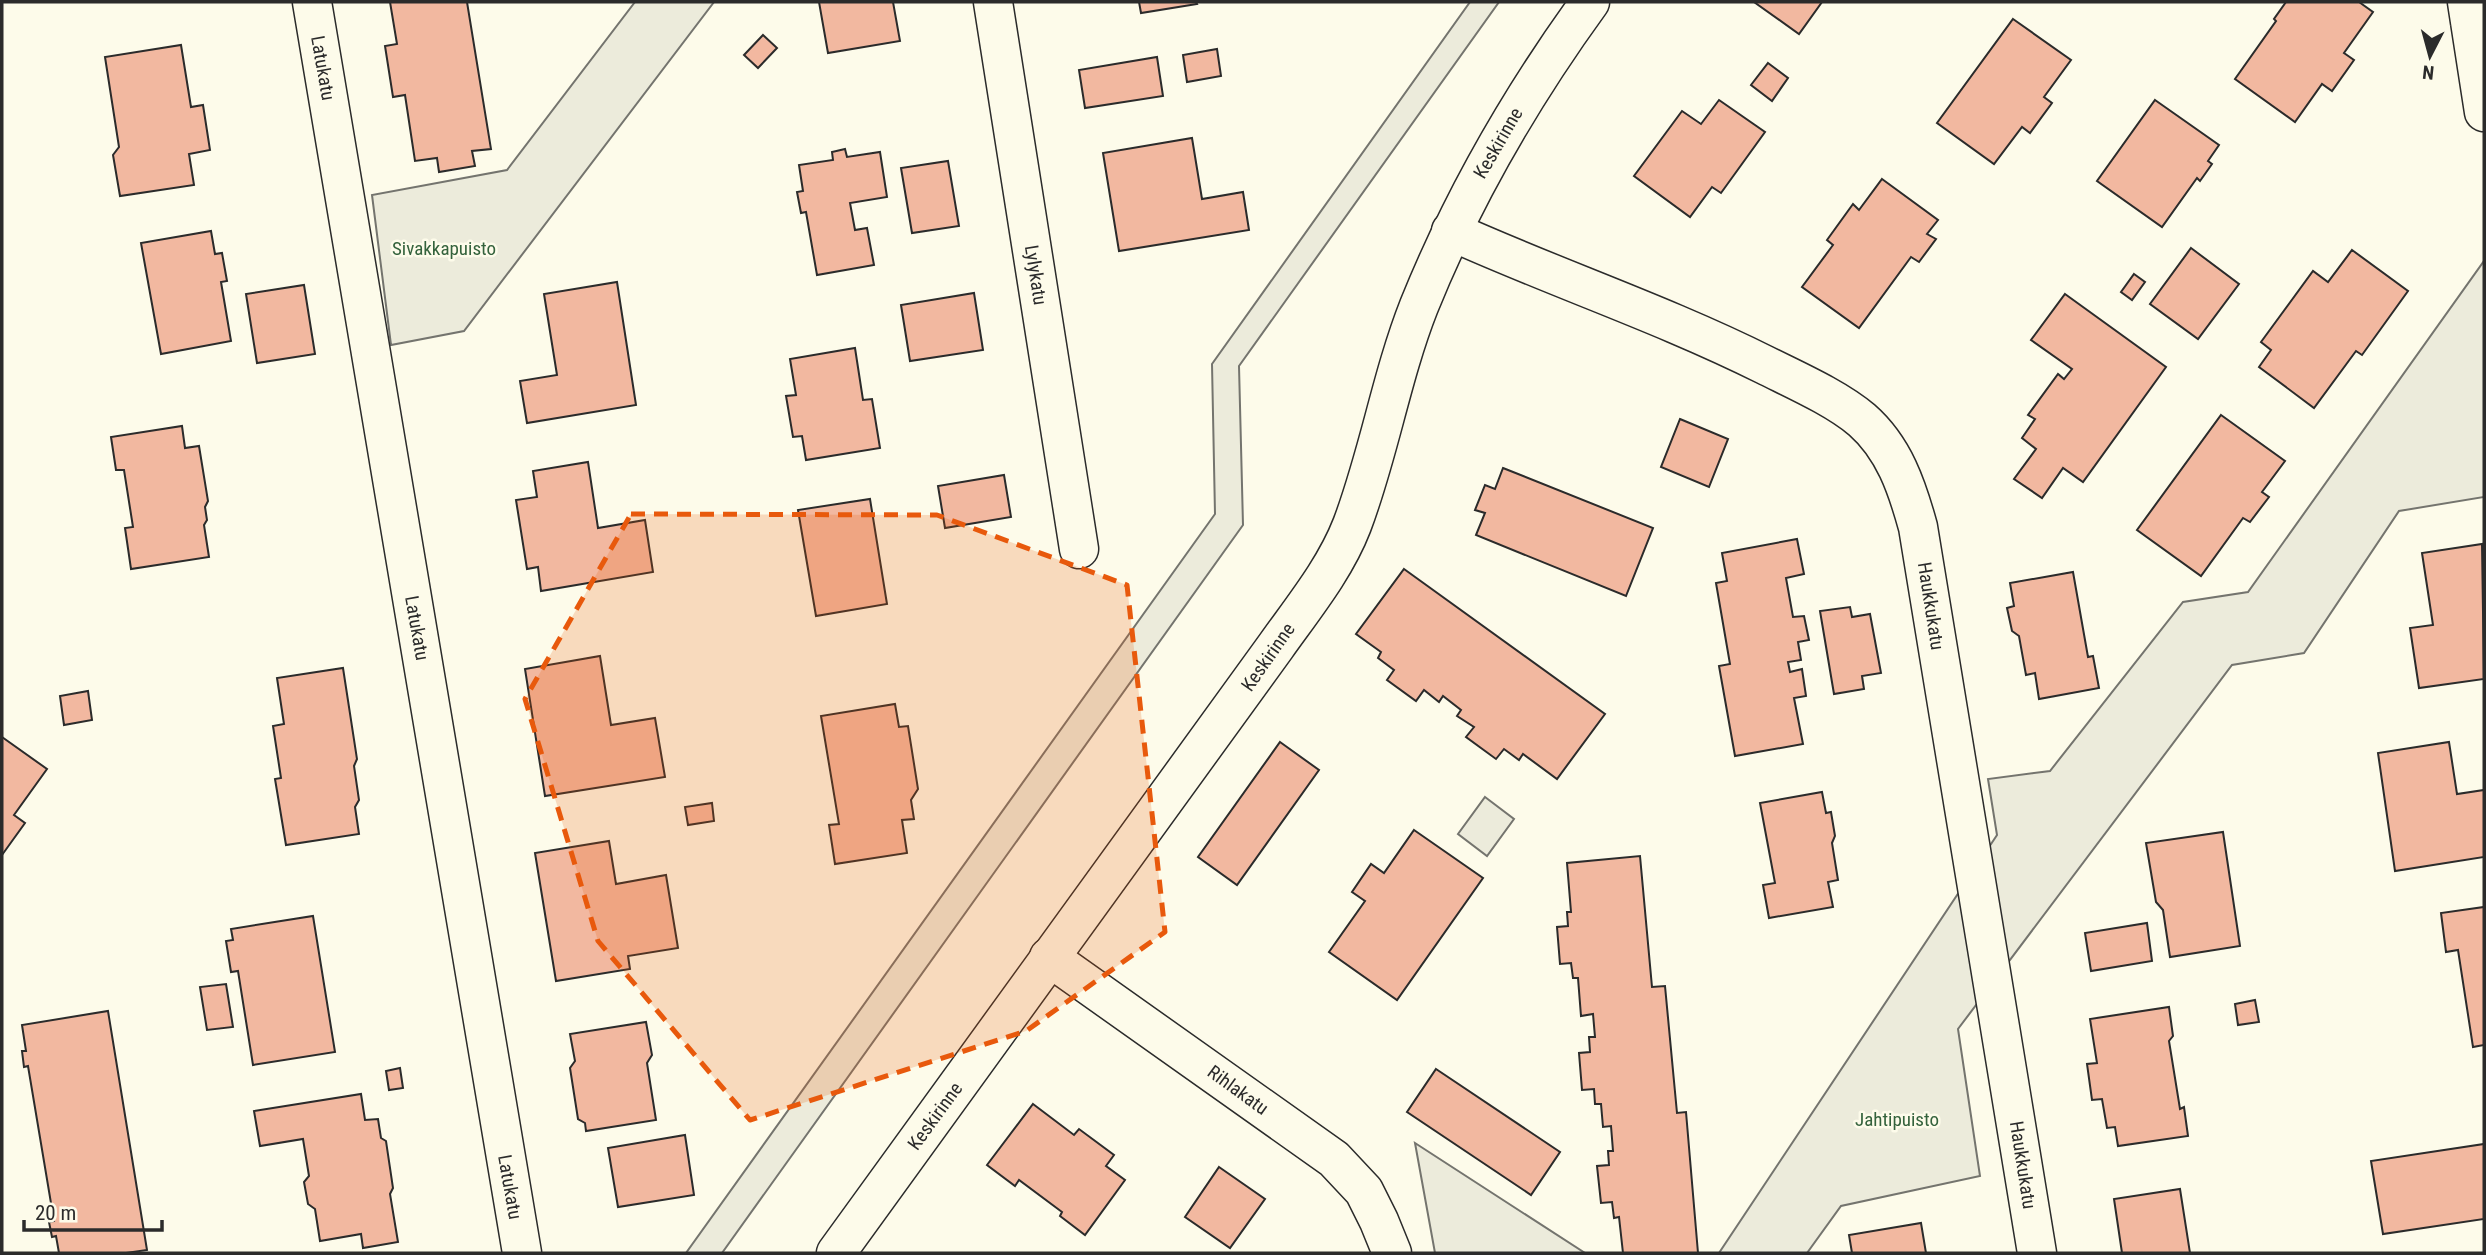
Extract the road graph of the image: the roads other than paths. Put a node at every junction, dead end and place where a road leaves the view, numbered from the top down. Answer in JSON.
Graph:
{"nodes":[{"id":1,"x":312,"y":2,"type":"edge"},
{"id":2,"x":993,"y":2,"type":"edge"},
{"id":3,"x":1590,"y":2,"type":"edge"},
{"id":4,"x":2466,"y":2,"type":"edge"},
{"id":5,"x":2484,"y":112,"type":"edge"},
{"id":6,"x":1451,"y":231,"type":"junction"},
{"id":7,"x":1079,"y":549,"type":"dead end"},
{"id":8,"x":1049,"y":957,"type":"junction"},
{"id":9,"x":522,"y":1253,"type":"edge"},
{"id":10,"x":836,"y":1253,"type":"edge"},
{"id":11,"x":1392,"y":1253,"type":"edge"},
{"id":12,"x":2037,"y":1253,"type":"edge"}],
"edges":[{"from":1,"to":9,"type":"street","name":"Latukatu"},
{"from":2,"to":7,"type":"street","name":"Lylykatu"},
{"from":3,"to":6,"type":"street","name":"Keskirinne"},
{"from":4,"to":5,"type":"street"},
{"from":6,"to":8,"type":"street","name":"Keskirinne"},
{"from":6,"to":12,"type":"street","name":"Haukkukatu"},
{"from":8,"to":10,"type":"street","name":"Keskirinne"},
{"from":8,"to":11,"type":"street","name":"Rihlakatu"}]}
